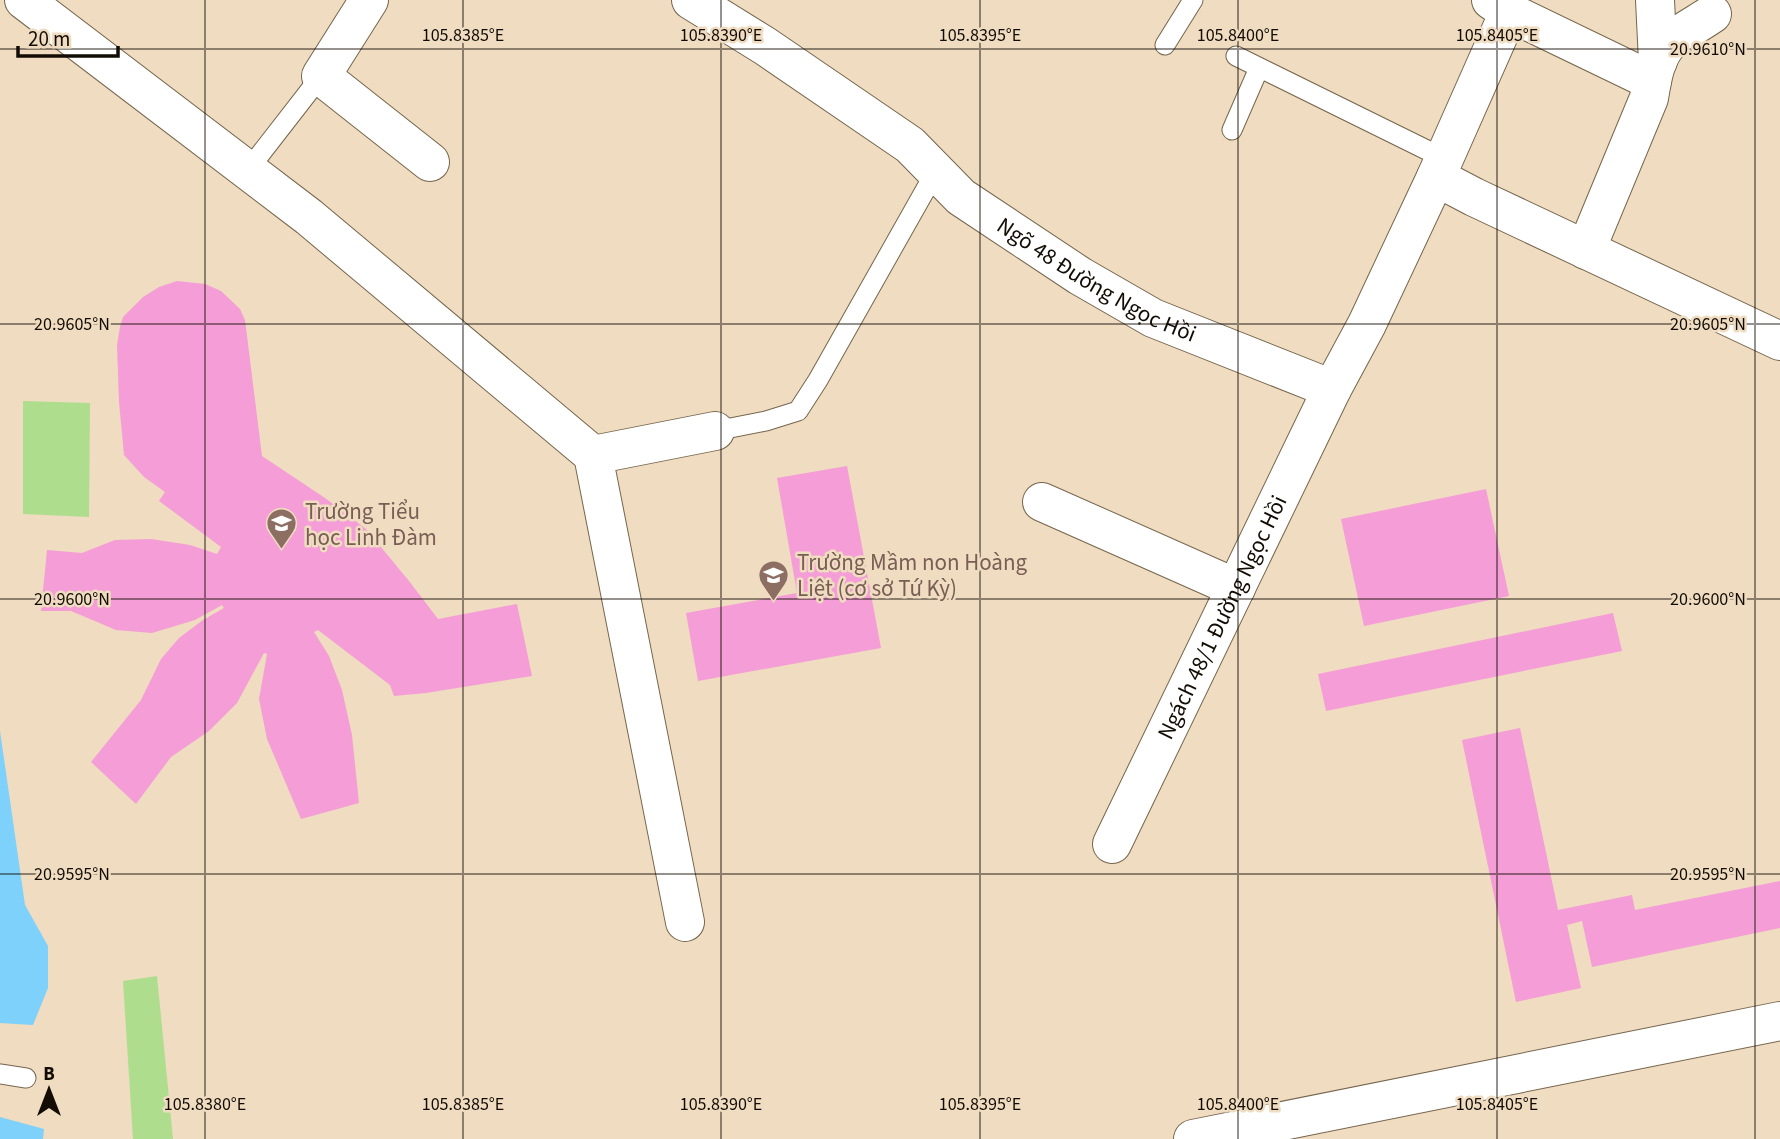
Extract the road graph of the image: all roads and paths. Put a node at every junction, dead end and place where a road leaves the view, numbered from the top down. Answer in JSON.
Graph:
{"nodes":[{"id":1,"x":24,"y":0,"type":"edge"},
{"id":2,"x":369,"y":0,"type":"edge"},
{"id":3,"x":691,"y":0,"type":"edge"},
{"id":4,"x":1193,"y":0,"type":"edge"},
{"id":5,"x":1655,"y":0,"type":"edge"},
{"id":6,"x":1500,"y":6,"type":"edge"},
{"id":7,"x":1712,"y":15,"type":"dead end"},
{"id":8,"x":1165,"y":45,"type":"dead end"},
{"id":9,"x":1236,"y":56,"type":"dead end"},
{"id":10,"x":1659,"y":62,"type":"junction"},
{"id":11,"x":1259,"y":68,"type":"junction"},
{"id":12,"x":321,"y":76,"type":"junction"},
{"id":13,"x":1231,"y":130,"type":"dead end"},
{"id":14,"x":430,"y":162,"type":"dead end"},
{"id":15,"x":1440,"y":167,"type":"junction"},
{"id":16,"x":248,"y":170,"type":"junction"},
{"id":17,"x":936,"y":171,"type":"junction"},
{"id":18,"x":1586,"y":250,"type":"junction"},
{"id":19,"x":1780,"y":341,"type":"edge"},
{"id":20,"x":1332,"y":389,"type":"junction"},
{"id":21,"x":715,"y":431,"type":"joint"},
{"id":22,"x":593,"y":455,"type":"junction"},
{"id":23,"x":1042,"y":502,"type":"dead end"},
{"id":24,"x":1236,"y":588,"type":"junction"},
{"id":25,"x":1112,"y":844,"type":"dead end"},
{"id":26,"x":685,"y":922,"type":"dead end"},
{"id":27,"x":1780,"y":1021,"type":"edge"},
{"id":28,"x":0,"y":1074,"type":"edge"},
{"id":29,"x":26,"y":1078,"type":"dead end"},
{"id":30,"x":1193,"y":1139,"type":"edge"}],
"edges":[{"from":1,"to":16,"type":"street"},
{"from":2,"to":12,"type":"street"},
{"from":3,"to":17,"type":"street","name":"Ngõ 48 Đường Ngọc Hồi"},
{"from":4,"to":8,"type":"lane"},
{"from":5,"to":10,"type":"street"},
{"from":6,"to":10,"type":"street"},
{"from":6,"to":15,"type":"street"},
{"from":7,"to":10,"type":"street"},
{"from":9,"to":11,"type":"lane"},
{"from":10,"to":18,"type":"street"},
{"from":11,"to":13,"type":"lane"},
{"from":11,"to":15,"type":"lane"},
{"from":12,"to":14,"type":"street"},
{"from":12,"to":16,"type":"lane"},
{"from":15,"to":18,"type":"street"},
{"from":15,"to":20,"type":"street"},
{"from":16,"to":22,"type":"street"},
{"from":17,"to":20,"type":"street","name":"Ngõ 48 Đường Ngọc Hồi"},
{"from":17,"to":21,"type":"lane"},
{"from":18,"to":19,"type":"street"},
{"from":20,"to":24,"type":"street","name":"Ngách 48/1 Đường Ngọc Hồi"},
{"from":21,"to":22,"type":"street"},
{"from":22,"to":26,"type":"street"},
{"from":23,"to":24,"type":"street"},
{"from":24,"to":25,"type":"street","name":"Ngách 48/1 Đường Ngọc Hồi"},
{"from":27,"to":30,"type":"street"},
{"from":28,"to":29,"type":"lane"}]}
